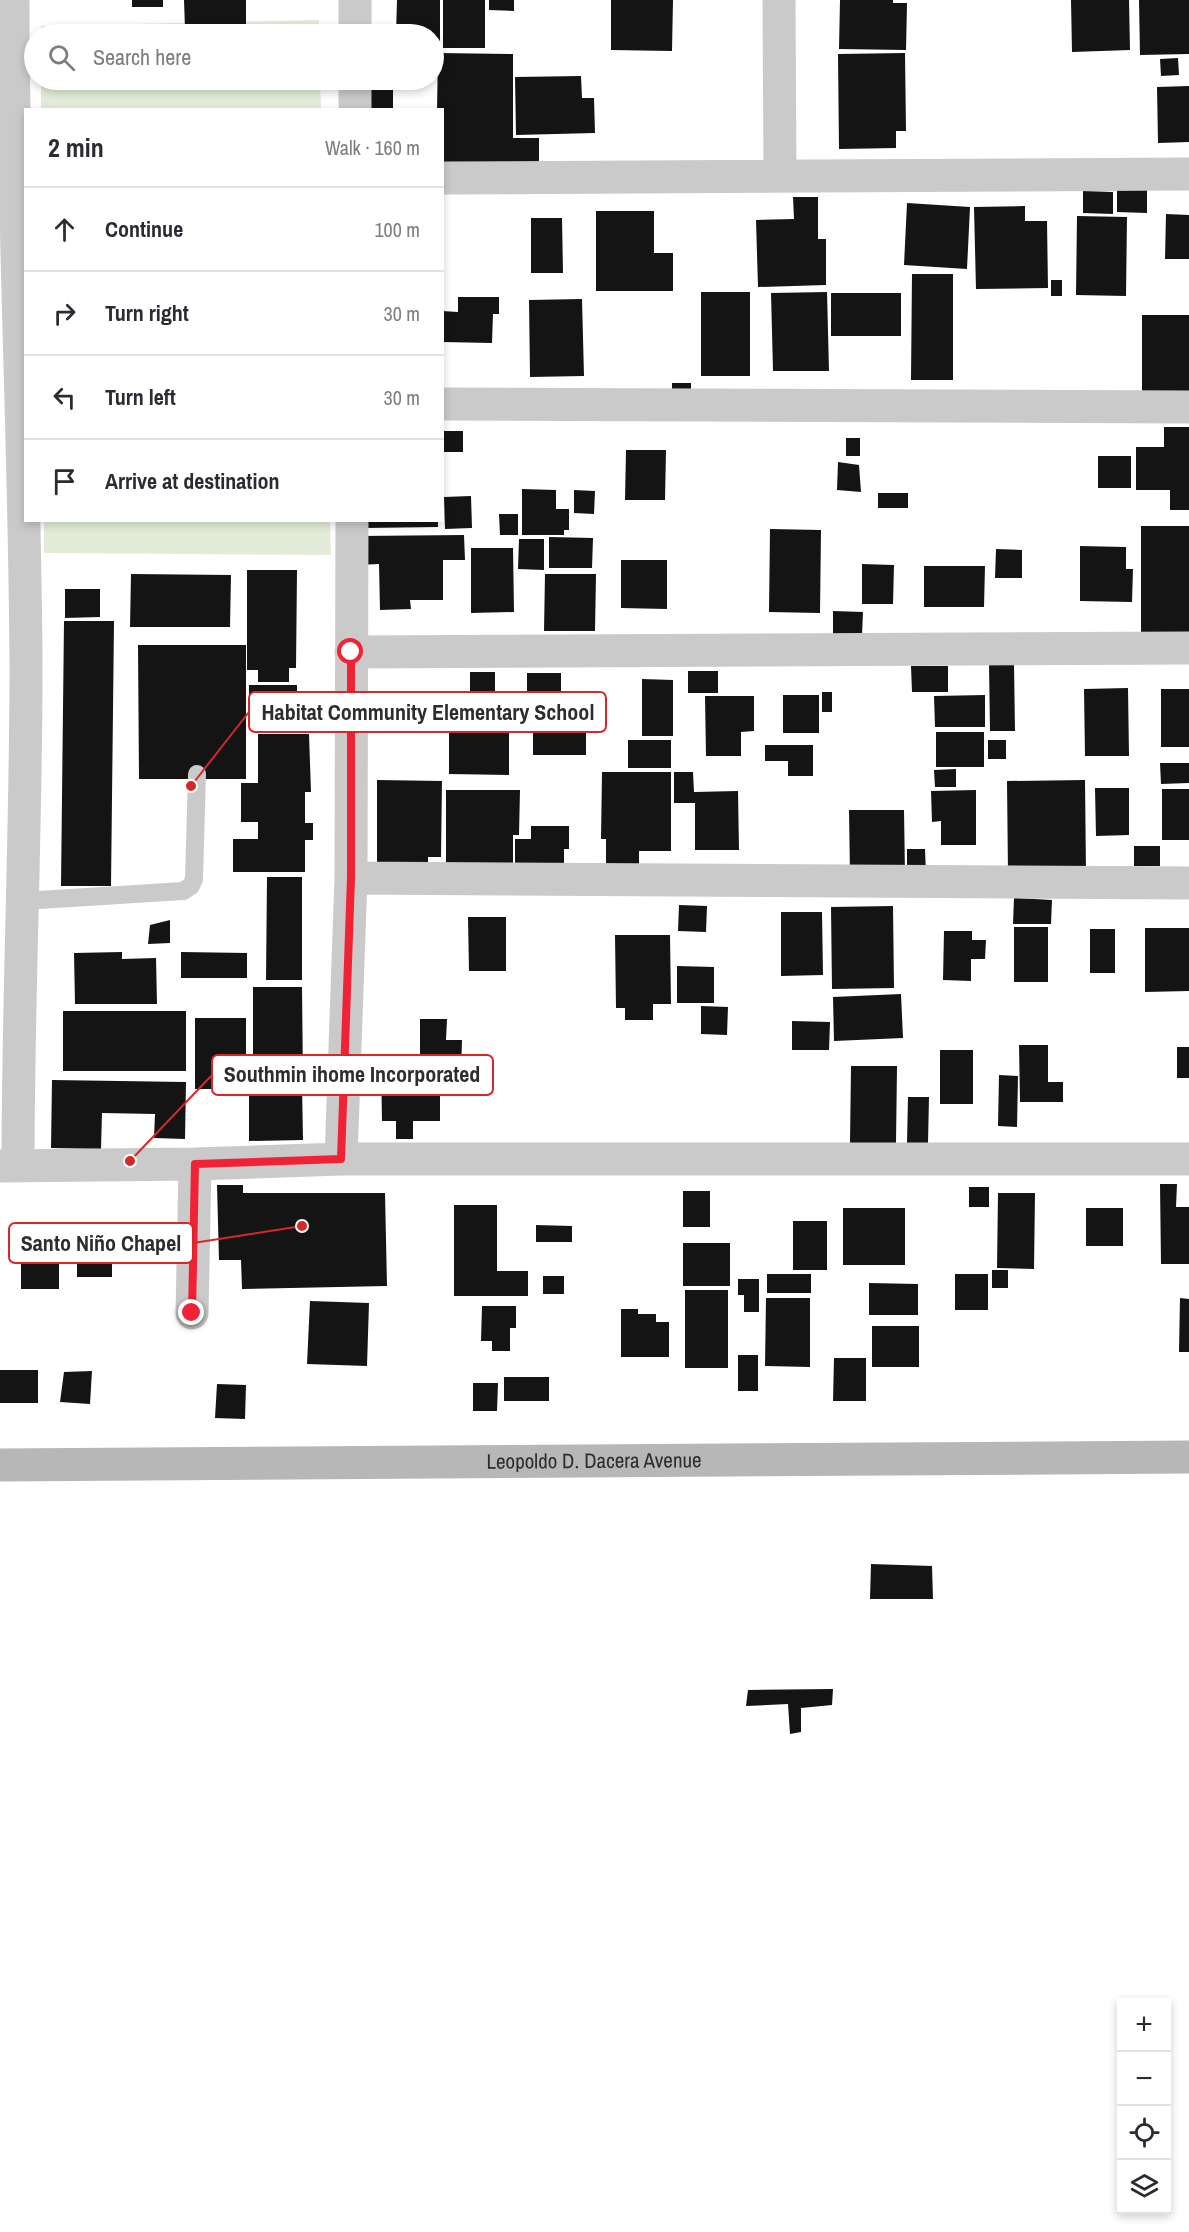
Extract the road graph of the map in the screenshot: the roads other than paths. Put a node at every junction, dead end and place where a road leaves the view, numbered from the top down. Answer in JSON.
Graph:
{"nodes":[{"id":1,"x":13,"y":0,"type":"edge"},
{"id":2,"x":355,"y":0,"type":"edge"},
{"id":3,"x":779,"y":0,"type":"edge"},
{"id":4,"x":355,"y":24,"type":"edge"},
{"id":5,"x":355,"y":90,"type":"edge"},
{"id":6,"x":355,"y":108,"type":"edge"},
{"id":7,"x":1189,"y":174,"type":"edge"},
{"id":8,"x":780,"y":176,"type":"junction"},
{"id":9,"x":444,"y":178,"type":"edge"},
{"id":10,"x":7,"y":185,"type":"edge"},
{"id":11,"x":444,"y":404,"type":"edge"},
{"id":12,"x":1189,"y":406,"type":"edge"},
{"id":13,"x":12,"y":424,"type":"edge"},
{"id":14,"x":352,"y":522,"type":"edge"},
{"id":15,"x":1189,"y":648,"type":"edge"},
{"id":16,"x":351,"y":652,"type":"junction"},
{"id":17,"x":13,"y":669,"type":"edge"},
{"id":18,"x":196,"y":774,"type":"dead end"},
{"id":19,"x":351,"y":878,"type":"junction"},
{"id":20,"x":1189,"y":883,"type":"edge"},
{"id":21,"x":12,"y":901,"type":"edge"},
{"id":22,"x":341,"y":1159,"type":"junction"},
{"id":23,"x":1189,"y":1159,"type":"edge"},
{"id":24,"x":195,"y":1164,"type":"junction"},
{"id":25,"x":9,"y":1166,"type":"edge"},
{"id":26,"x":192,"y":1313,"type":"dead end"},
{"id":27,"x":1189,"y":1457,"type":"edge"},
{"id":28,"x":0,"y":1465,"type":"edge"}],
"edges":[{"from":1,"to":10,"type":"street"},
{"from":2,"to":4,"type":"street"},
{"from":3,"to":8,"type":"street"},
{"from":5,"to":6,"type":"street"},
{"from":7,"to":8,"type":"street"},
{"from":8,"to":9,"type":"street"},
{"from":10,"to":13,"type":"street"},
{"from":11,"to":12,"type":"street"},
{"from":13,"to":17,"type":"street"},
{"from":14,"to":16,"type":"street"},
{"from":15,"to":16,"type":"street"},
{"from":16,"to":19,"type":"street"},
{"from":17,"to":21,"type":"street"},
{"from":18,"to":21,"type":"lane"},
{"from":19,"to":20,"type":"street"},
{"from":19,"to":22,"type":"street"},
{"from":21,"to":25,"type":"street"},
{"from":22,"to":23,"type":"street"},
{"from":22,"to":24,"type":"street"},
{"from":24,"to":25,"type":"street"},
{"from":24,"to":26,"type":"street"},
{"from":27,"to":28,"type":"main road","name":"Leopoldo D. Dacera Avenue"}]}
